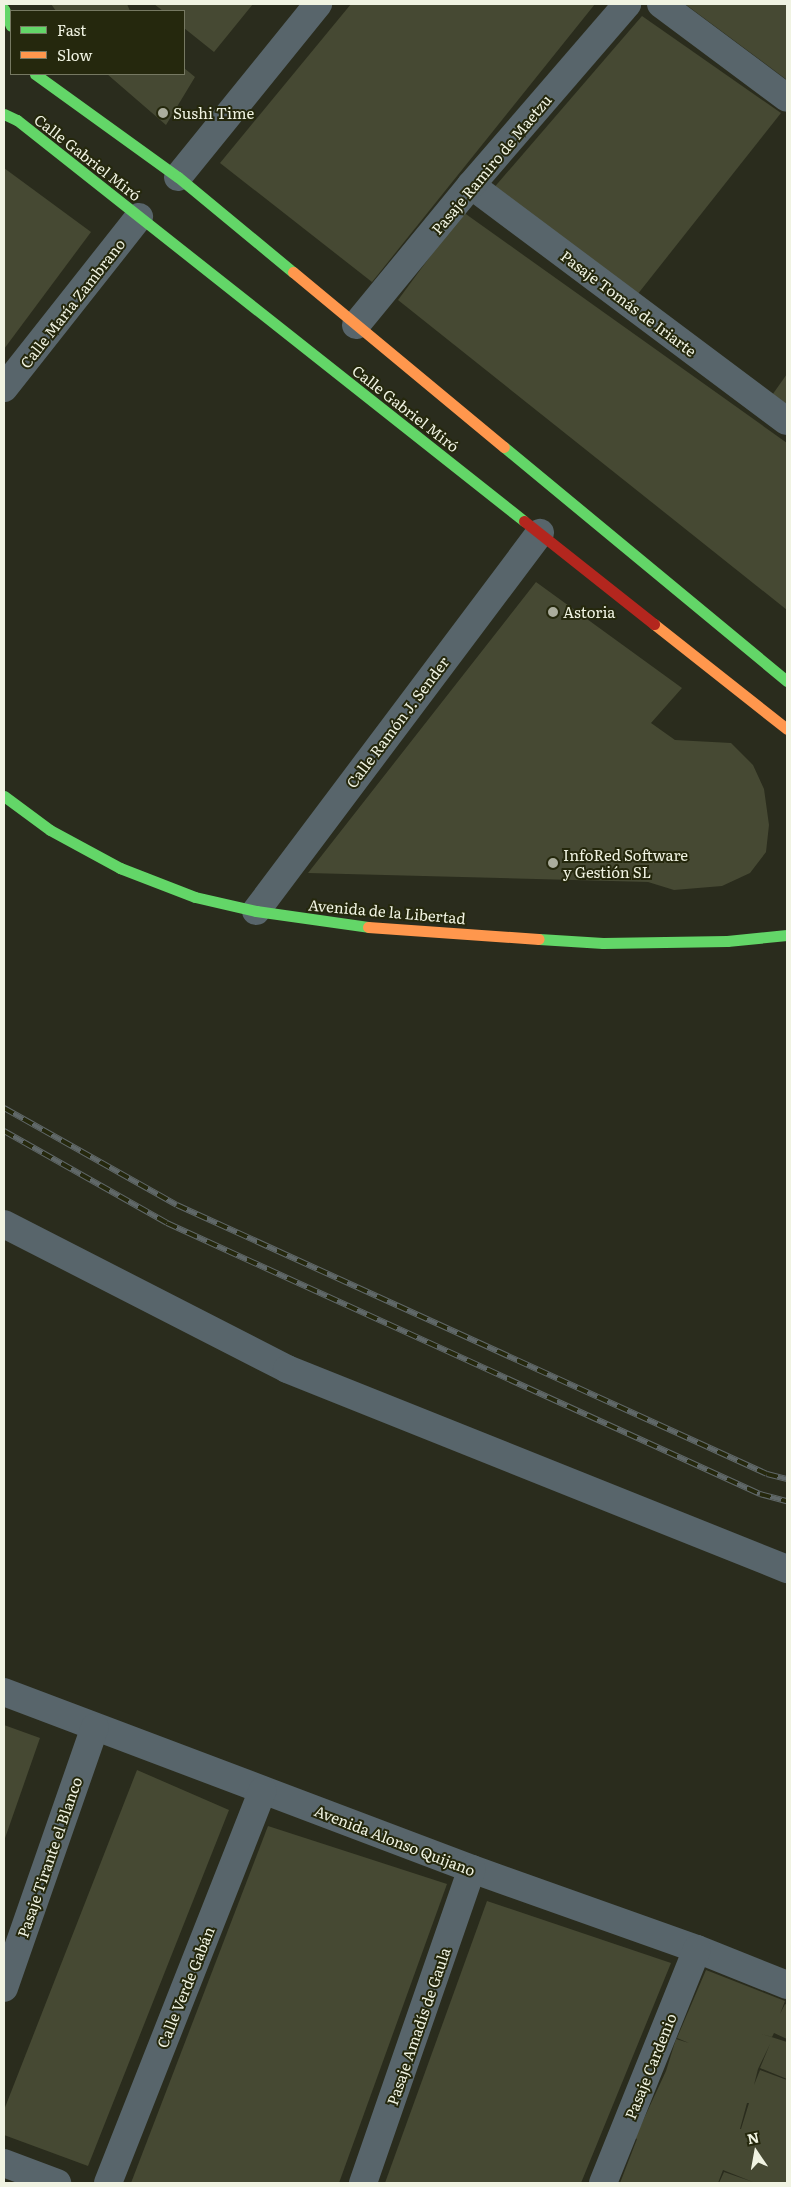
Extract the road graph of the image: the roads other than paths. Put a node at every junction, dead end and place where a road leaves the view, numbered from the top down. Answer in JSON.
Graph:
{"nodes":[{"id":1,"x":318,"y":4,"type":"edge"},
{"id":2,"x":628,"y":4,"type":"edge"},
{"id":3,"x":661,"y":4,"type":"edge"},
{"id":4,"x":4,"y":9,"type":"edge"},
{"id":5,"x":10,"y":24,"type":"edge"},
{"id":6,"x":37,"y":75,"type":"edge"},
{"id":7,"x":787,"y":98,"type":"edge"},
{"id":8,"x":4,"y":114,"type":"edge"},
{"id":9,"x":178,"y":177,"type":"junction"},
{"id":10,"x":471,"y":185,"type":"junction"},
{"id":11,"x":139,"y":217,"type":"junction"},
{"id":12,"x":356,"y":325,"type":"junction"},
{"id":13,"x":4,"y":388,"type":"edge"},
{"id":14,"x":787,"y":421,"type":"edge"},
{"id":15,"x":540,"y":533,"type":"junction"},
{"id":16,"x":787,"y":681,"type":"edge"},
{"id":17,"x":787,"y":728,"type":"edge"},
{"id":18,"x":4,"y":796,"type":"edge"},
{"id":19,"x":256,"y":911,"type":"junction"},
{"id":20,"x":787,"y":921,"type":"edge"},
{"id":21,"x":787,"y":935,"type":"edge"},
{"id":22,"x":765,"y":938,"type":"junction"},
{"id":23,"x":4,"y":1224,"type":"edge"},
{"id":24,"x":787,"y":1569,"type":"edge"},
{"id":25,"x":4,"y":1692,"type":"edge"},
{"id":26,"x":94,"y":1726,"type":"junction"},
{"id":27,"x":263,"y":1790,"type":"junction"},
{"id":28,"x":472,"y":1869,"type":"junction"},
{"id":29,"x":697,"y":1948,"type":"junction"},
{"id":30,"x":787,"y":1985,"type":"edge"},
{"id":31,"x":4,"y":1988,"type":"edge"},
{"id":32,"x":4,"y":2163,"type":"edge"},
{"id":33,"x":57,"y":2183,"type":"edge"},
{"id":34,"x":108,"y":2183,"type":"edge"},
{"id":35,"x":363,"y":2183,"type":"edge"},
{"id":36,"x":603,"y":2183,"type":"edge"}],
"edges":[{"from":1,"to":9,"type":"street"},
{"from":2,"to":10,"type":"street","name":"Pasaje Ramiro de Maetzu"},
{"from":3,"to":7,"type":"street"},
{"from":4,"to":5,"type":"main road"},
{"from":6,"to":9,"type":"main road","name":"Calle Gabriel Miró"},
{"from":8,"to":11,"type":"main road","name":"Calle Gabriel Miró"},
{"from":9,"to":12,"type":"main road","name":"Calle Gabriel Miró"},
{"from":10,"to":12,"type":"street","name":"Pasaje Ramiro de Maetzu"},
{"from":10,"to":14,"type":"street","name":"Pasaje Tomás de Iriarte"},
{"from":11,"to":13,"type":"street","name":"Calle María Zambrano"},
{"from":11,"to":15,"type":"main road","name":"Calle Gabriel Miró"},
{"from":12,"to":16,"type":"main road","name":"Calle Gabriel Miró"},
{"from":15,"to":17,"type":"main road","name":"Calle Gabriel Miró"},
{"from":15,"to":19,"type":"street","name":"Calle Ramón J. Sender"},
{"from":18,"to":19,"type":"main road","name":"Avenida de la Libertad"},
{"from":19,"to":22,"type":"main road","name":"Avenida de la Libertad"},
{"from":20,"to":22,"type":"main road"},
{"from":21,"to":22,"type":"main road","name":"Avenida de la Libertad"},
{"from":23,"to":24,"type":"street"},
{"from":25,"to":26,"type":"street","name":"Avenida Alonso Quijano"},
{"from":26,"to":27,"type":"street","name":"Avenida Alonso Quijano"},
{"from":26,"to":31,"type":"street","name":"Pasaje Tirante el Blanco"},
{"from":27,"to":28,"type":"street","name":"Avenida Alonso Quijano"},
{"from":27,"to":34,"type":"street","name":"Calle Verde Gabán"},
{"from":28,"to":29,"type":"street","name":"Avenida Alonso Quijano"},
{"from":28,"to":35,"type":"street","name":"Pasaje Amadís de Gaula"},
{"from":29,"to":30,"type":"street","name":"Avenida Alonso Quijano"},
{"from":29,"to":36,"type":"street","name":"Pasaje Cardenio"},
{"from":32,"to":33,"type":"street"}]}
